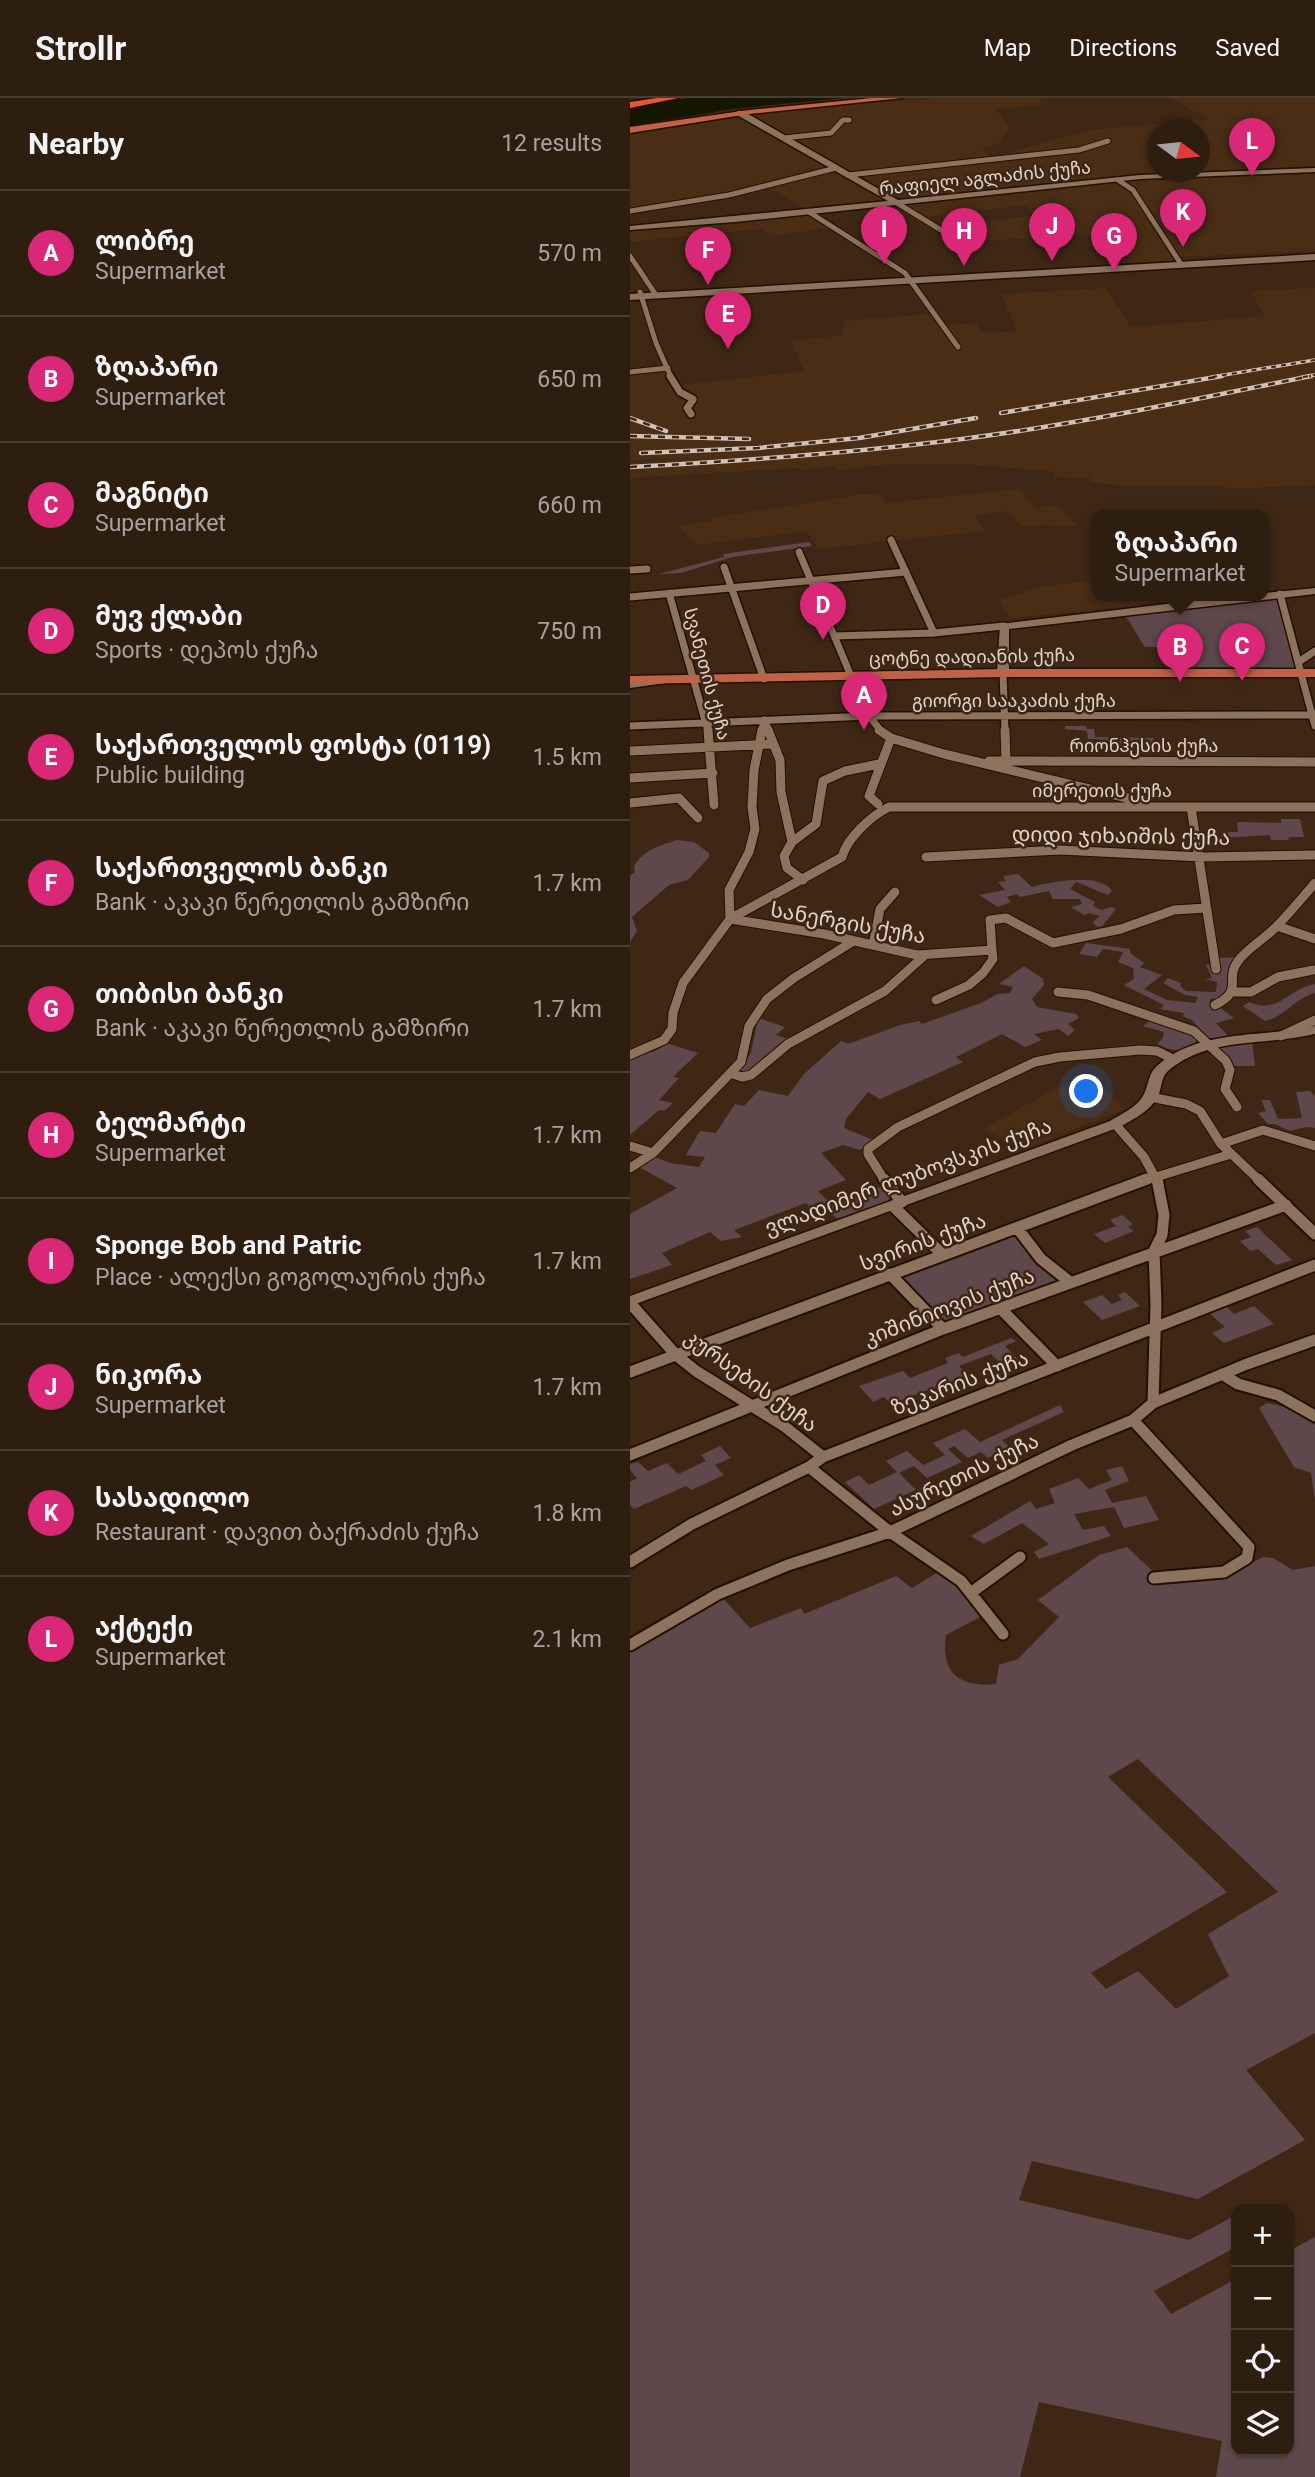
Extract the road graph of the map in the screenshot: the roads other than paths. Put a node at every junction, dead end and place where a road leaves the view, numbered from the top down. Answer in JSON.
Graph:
{"nodes":[{"id":1,"x":654,"y":98,"type":"edge"},
{"id":2,"x":674,"y":98,"type":"edge"},
{"id":3,"x":898,"y":98,"type":"edge"},
{"id":4,"x":630,"y":104,"type":"edge"},
{"id":5,"x":740,"y":113,"type":"junction"},
{"id":6,"x":849,"y":120,"type":"dead end"},
{"id":7,"x":630,"y":131,"type":"edge"},
{"id":8,"x":784,"y":138,"type":"junction"},
{"id":9,"x":1108,"y":141,"type":"dead end"},
{"id":10,"x":836,"y":168,"type":"junction"},
{"id":11,"x":1315,"y":170,"type":"edge"},
{"id":12,"x":848,"y":175,"type":"junction"},
{"id":13,"x":1118,"y":180,"type":"junction"},
{"id":14,"x":897,"y":203,"type":"junction"},
{"id":15,"x":630,"y":211,"type":"edge"},
{"id":16,"x":809,"y":212,"type":"junction"},
{"id":17,"x":631,"y":226,"type":"edge"},
{"id":18,"x":967,"y":246,"type":"dead end"},
{"id":19,"x":630,"y":256,"type":"edge"},
{"id":20,"x":1315,"y":256,"type":"edge"},
{"id":21,"x":1179,"y":262,"type":"junction"},
{"id":22,"x":909,"y":278,"type":"junction"},
{"id":23,"x":655,"y":293,"type":"junction"},
{"id":24,"x":630,"y":294,"type":"edge"},
{"id":25,"x":641,"y":294,"type":"junction"},
{"id":26,"x":958,"y":347,"type":"dead end"},
{"id":27,"x":668,"y":368,"type":"junction"},
{"id":28,"x":630,"y":372,"type":"edge"},
{"id":29,"x":691,"y":414,"type":"dead end"},
{"id":30,"x":891,"y":540,"type":"dead end"},
{"id":31,"x":799,"y":552,"type":"dead end"},
{"id":32,"x":724,"y":567,"type":"dead end"},
{"id":33,"x":647,"y":569,"type":"dead end"},
{"id":34,"x":630,"y":570,"type":"edge"},
{"id":35,"x":906,"y":572,"type":"junction"},
{"id":36,"x":812,"y":581,"type":"junction"},
{"id":37,"x":732,"y":588,"type":"junction"},
{"id":38,"x":1315,"y":591,"type":"edge"},
{"id":39,"x":669,"y":593,"type":"junction"},
{"id":40,"x":1280,"y":594,"type":"junction"},
{"id":41,"x":1269,"y":595,"type":"edge"},
{"id":42,"x":630,"y":597,"type":"edge"},
{"id":43,"x":1221,"y":601,"type":"edge"},
{"id":44,"x":1004,"y":626,"type":"junction"},
{"id":45,"x":934,"y":633,"type":"junction"},
{"id":46,"x":835,"y":636,"type":"junction"},
{"id":47,"x":1315,"y":651,"type":"edge"},
{"id":48,"x":1306,"y":669,"type":"edge"},
{"id":49,"x":1003,"y":673,"type":"junction"},
{"id":50,"x":866,"y":676,"type":"junction"},
{"id":51,"x":851,"y":677,"type":"junction"},
{"id":52,"x":764,"y":679,"type":"junction"},
{"id":53,"x":630,"y":680,"type":"edge"},
{"id":54,"x":668,"y":680,"type":"junction"},
{"id":55,"x":695,"y":680,"type":"junction"},
{"id":56,"x":630,"y":685,"type":"edge"},
{"id":57,"x":1314,"y":715,"type":"edge"},
{"id":58,"x":869,"y":716,"type":"junction"},
{"id":59,"x":1004,"y":717,"type":"junction"},
{"id":60,"x":764,"y":720,"type":"junction"},
{"id":61,"x":706,"y":721,"type":"junction"},
{"id":62,"x":630,"y":726,"type":"edge"},
{"id":63,"x":1315,"y":726,"type":"edge"},
{"id":64,"x":891,"y":738,"type":"junction"},
{"id":65,"x":772,"y":744,"type":"junction"},
{"id":66,"x":757,"y":746,"type":"junction"},
{"id":67,"x":711,"y":747,"type":"junction"},
{"id":68,"x":630,"y":751,"type":"edge"},
{"id":69,"x":972,"y":761,"type":"junction"},
{"id":70,"x":1006,"y":761,"type":"junction"},
{"id":71,"x":1315,"y":762,"type":"edge"},
{"id":72,"x":879,"y":764,"type":"junction"},
{"id":73,"x":713,"y":773,"type":"junction"},
{"id":74,"x":630,"y":778,"type":"edge"},
{"id":75,"x":630,"y":803,"type":"edge"},
{"id":76,"x":878,"y":804,"type":"dead end"},
{"id":77,"x":714,"y":805,"type":"dead end"},
{"id":78,"x":1164,"y":807,"type":"junction"},
{"id":79,"x":1192,"y":807,"type":"junction"},
{"id":80,"x":1315,"y":807,"type":"edge"},
{"id":81,"x":698,"y":818,"type":"dead end"},
{"id":82,"x":792,"y":842,"type":"junction"},
{"id":83,"x":1315,"y":855,"type":"edge"},
{"id":84,"x":926,"y":857,"type":"dead end"},
{"id":85,"x":1201,"y":857,"type":"junction"},
{"id":86,"x":803,"y":880,"type":"junction"},
{"id":87,"x":1313,"y":887,"type":"edge"},
{"id":88,"x":895,"y":892,"type":"dead end"},
{"id":89,"x":1206,"y":908,"type":"junction"},
{"id":90,"x":730,"y":919,"type":"junction"},
{"id":91,"x":1277,"y":926,"type":"junction"},
{"id":92,"x":1315,"y":939,"type":"edge"},
{"id":93,"x":852,"y":942,"type":"junction"},
{"id":94,"x":873,"y":945,"type":"junction"},
{"id":95,"x":992,"y":950,"type":"junction"},
{"id":96,"x":924,"y":956,"type":"junction"},
{"id":97,"x":1216,"y":969,"type":"dead end"},
{"id":98,"x":1313,"y":970,"type":"dead end"},
{"id":99,"x":1058,"y":992,"type":"dead end"},
{"id":100,"x":1232,"y":992,"type":"junction"},
{"id":101,"x":936,"y":1000,"type":"dead end"},
{"id":102,"x":1215,"y":1004,"type":"dead end"},
{"id":103,"x":1315,"y":1020,"type":"edge"},
{"id":104,"x":1315,"y":1030,"type":"edge"},
{"id":105,"x":1281,"y":1036,"type":"junction"},
{"id":106,"x":1207,"y":1045,"type":"junction"},
{"id":107,"x":630,"y":1055,"type":"edge"},
{"id":108,"x":1175,"y":1060,"type":"junction"},
{"id":109,"x":730,"y":1073,"type":"junction"},
{"id":110,"x":1150,"y":1097,"type":"junction"},
{"id":111,"x":1237,"y":1107,"type":"dead end"},
{"id":112,"x":1115,"y":1124,"type":"junction"},
{"id":113,"x":1221,"y":1144,"type":"junction"},
{"id":114,"x":630,"y":1146,"type":"edge"},
{"id":115,"x":1315,"y":1146,"type":"edge"},
{"id":116,"x":653,"y":1153,"type":"junction"},
{"id":117,"x":1231,"y":1154,"type":"junction"},
{"id":118,"x":630,"y":1168,"type":"edge"},
{"id":119,"x":1156,"y":1176,"type":"junction"},
{"id":120,"x":898,"y":1204,"type":"junction"},
{"id":121,"x":1286,"y":1205,"type":"junction"},
{"id":122,"x":1018,"y":1229,"type":"junction"},
{"id":123,"x":1315,"y":1234,"type":"edge"},
{"id":124,"x":1154,"y":1251,"type":"junction"},
{"id":125,"x":942,"y":1254,"type":"junction"},
{"id":126,"x":1315,"y":1265,"type":"edge"},
{"id":127,"x":890,"y":1274,"type":"junction"},
{"id":128,"x":1070,"y":1282,"type":"junction"},
{"id":129,"x":630,"y":1302,"type":"edge"},
{"id":130,"x":1000,"y":1308,"type":"junction"},
{"id":131,"x":943,"y":1329,"type":"junction"},
{"id":132,"x":1155,"y":1329,"type":"junction"},
{"id":133,"x":1315,"y":1340,"type":"edge"},
{"id":134,"x":676,"y":1355,"type":"junction"},
{"id":135,"x":1057,"y":1366,"type":"junction"},
{"id":136,"x":630,"y":1373,"type":"edge"},
{"id":137,"x":1222,"y":1374,"type":"junction"},
{"id":138,"x":1153,"y":1403,"type":"junction"},
{"id":139,"x":753,"y":1405,"type":"junction"},
{"id":140,"x":1315,"y":1416,"type":"edge"},
{"id":141,"x":1133,"y":1420,"type":"junction"},
{"id":142,"x":630,"y":1455,"type":"edge"},
{"id":143,"x":823,"y":1457,"type":"junction"},
{"id":144,"x":809,"y":1467,"type":"junction"},
{"id":145,"x":890,"y":1532,"type":"junction"},
{"id":146,"x":632,"y":1557,"type":"edge"},
{"id":147,"x":1020,"y":1557,"type":"dead end"},
{"id":148,"x":1154,"y":1578,"type":"dead end"},
{"id":149,"x":972,"y":1592,"type":"junction"},
{"id":150,"x":1003,"y":1634,"type":"dead end"},
{"id":151,"x":630,"y":1645,"type":"edge"}],
"edges":[{"from":1,"to":4,"type":"highway"},
{"from":2,"to":4,"type":"highway"},
{"from":3,"to":5,"type":"main road"},
{"from":5,"to":7,"type":"main road"},
{"from":5,"to":8,"type":"street"},
{"from":6,"to":8,"type":"street"},
{"from":8,"to":10,"type":"street"},
{"from":9,"to":12,"type":"street"},
{"from":10,"to":12,"type":"street"},
{"from":10,"to":15,"type":"street"},
{"from":11,"to":13,"type":"street","name":"რაფიელ აგლაძის ქუჩა"},
{"from":12,"to":14,"type":"street"},
{"from":13,"to":14,"type":"street","name":"რაფიელ აგლაძის ქუჩა"},
{"from":13,"to":21,"type":"street"},
{"from":14,"to":16,"type":"street","name":"რაფიელ აგლაძის ქუჩა"},
{"from":14,"to":18,"type":"street"},
{"from":16,"to":17,"type":"street","name":"რაფიელ აგლაძის ქუჩა"},
{"from":16,"to":22,"type":"street"},
{"from":19,"to":23,"type":"street"},
{"from":20,"to":21,"type":"street"},
{"from":21,"to":22,"type":"street"},
{"from":22,"to":23,"type":"street"},
{"from":22,"to":26,"type":"street"},
{"from":23,"to":25,"type":"street"},
{"from":24,"to":25,"type":"street"},
{"from":25,"to":27,"type":"street"},
{"from":27,"to":28,"type":"street"},
{"from":27,"to":29,"type":"street"},
{"from":30,"to":35,"type":"street"},
{"from":31,"to":36,"type":"street"},
{"from":32,"to":37,"type":"street"},
{"from":33,"to":34,"type":"street"},
{"from":35,"to":36,"type":"street"},
{"from":35,"to":45,"type":"street"},
{"from":36,"to":37,"type":"street"},
{"from":36,"to":46,"type":"street"},
{"from":37,"to":39,"type":"street"},
{"from":37,"to":52,"type":"street"},
{"from":38,"to":40,"type":"street"},
{"from":39,"to":42,"type":"street"},
{"from":39,"to":55,"type":"street","name":"სვანეთის ქუჩა"},
{"from":40,"to":41,"type":"street"},
{"from":40,"to":48,"type":"street"},
{"from":43,"to":44,"type":"street"},
{"from":44,"to":45,"type":"street"},
{"from":44,"to":49,"type":"street"},
{"from":45,"to":46,"type":"street"},
{"from":46,"to":51,"type":"street"},
{"from":47,"to":48,"type":"street"},
{"from":48,"to":49,"type":"main road","name":"ცოტნე დადიანის ქუჩა"},
{"from":48,"to":57,"type":"street"},
{"from":49,"to":50,"type":"main road","name":"ცოტნე დადიანის ქუჩა"},
{"from":49,"to":59,"type":"street"},
{"from":50,"to":51,"type":"main road","name":"ცოტნე დადიანის ქუჩა"},
{"from":50,"to":58,"type":"street"},
{"from":51,"to":52,"type":"main road","name":"ცოტნე დადიანის ქუჩა"},
{"from":52,"to":55,"type":"main road","name":"ცოტნე დადიანის ქუჩა"},
{"from":53,"to":54,"type":"main road","name":"ცოტნე დადიანის ქუჩა"},
{"from":54,"to":55,"type":"main road","name":"ცოტნე დადიანის ქუჩა"},
{"from":54,"to":56,"type":"street"},
{"from":55,"to":61,"type":"street","name":"სვანეთის ქუჩა"},
{"from":57,"to":59,"type":"street","name":"გიორგი სააკაძის ქუჩა"},
{"from":57,"to":63,"type":"street"},
{"from":58,"to":59,"type":"street","name":"გიორგი სააკაძის ქუჩა"},
{"from":58,"to":60,"type":"street","name":"გიორგი სააკაძის ქუჩა"},
{"from":58,"to":64,"type":"street"},
{"from":59,"to":70,"type":"street"},
{"from":60,"to":61,"type":"street","name":"გიორგი სააკაძის ქუჩა"},
{"from":60,"to":65,"type":"street"},
{"from":60,"to":66,"type":"street"},
{"from":61,"to":62,"type":"street","name":"გიორგი სააკაძის ქუჩა"},
{"from":61,"to":67,"type":"street","name":"სვანეთის ქუჩა"},
{"from":64,"to":69,"type":"street"},
{"from":64,"to":72,"type":"street"},
{"from":65,"to":66,"type":"street"},
{"from":65,"to":82,"type":"street"},
{"from":66,"to":67,"type":"street"},
{"from":66,"to":90,"type":"street"},
{"from":67,"to":68,"type":"street"},
{"from":67,"to":73,"type":"street","name":"სვანეთის ქუჩა"},
{"from":69,"to":70,"type":"street","name":"რიონჰესის ქუჩა"},
{"from":69,"to":78,"type":"street"},
{"from":70,"to":71,"type":"street","name":"რიონჰესის ქუჩა"},
{"from":72,"to":76,"type":"street"},
{"from":72,"to":82,"type":"street"},
{"from":73,"to":74,"type":"street"},
{"from":73,"to":77,"type":"street","name":"სვანეთის ქუჩა"},
{"from":75,"to":81,"type":"street"},
{"from":78,"to":79,"type":"street","name":"იმერეთის ქუჩა"},
{"from":78,"to":86,"type":"street","name":"იმერეთის ქუჩა"},
{"from":79,"to":80,"type":"street","name":"იმერეთის ქუჩა"},
{"from":79,"to":85,"type":"street"},
{"from":82,"to":86,"type":"street"},
{"from":83,"to":85,"type":"street","name":"დიდი ჯიხაიშის ქუჩა"},
{"from":84,"to":85,"type":"street","name":"დიდი ჯიხაიშის ქუჩა"},
{"from":85,"to":89,"type":"street"},
{"from":86,"to":90,"type":"street"},
{"from":87,"to":91,"type":"street"},
{"from":88,"to":94,"type":"street"},
{"from":89,"to":95,"type":"street"},
{"from":89,"to":97,"type":"street"},
{"from":90,"to":93,"type":"street","name":"სანერგის ქუჩა"},
{"from":90,"to":107,"type":"street"},
{"from":91,"to":92,"type":"street"},
{"from":91,"to":100,"type":"street"},
{"from":93,"to":94,"type":"street","name":"სანერგის ქუჩა"},
{"from":93,"to":109,"type":"street"},
{"from":94,"to":96,"type":"street","name":"სანერგის ქუჩა"},
{"from":95,"to":96,"type":"street","name":"სანერგის ქუჩა"},
{"from":95,"to":101,"type":"street"},
{"from":96,"to":109,"type":"street"},
{"from":98,"to":100,"type":"street"},
{"from":99,"to":106,"type":"street"},
{"from":100,"to":102,"type":"street"},
{"from":103,"to":105,"type":"street"},
{"from":104,"to":105,"type":"street"},
{"from":105,"to":106,"type":"street"},
{"from":106,"to":108,"type":"street"},
{"from":106,"to":111,"type":"street"},
{"from":108,"to":110,"type":"street","name":"ვლადიმერ ლუბოვსკის ქუჩა"},
{"from":108,"to":120,"type":"street"},
{"from":109,"to":116,"type":"street"},
{"from":110,"to":112,"type":"street","name":"ვლადიმერ ლუბოვსკის ქუჩა"},
{"from":110,"to":113,"type":"street"},
{"from":112,"to":119,"type":"street"},
{"from":112,"to":120,"type":"street","name":"ვლადიმერ ლუბოვსკის ქუჩა"},
{"from":113,"to":115,"type":"street"},
{"from":113,"to":117,"type":"street"},
{"from":114,"to":116,"type":"street"},
{"from":116,"to":118,"type":"street"},
{"from":117,"to":119,"type":"street","name":"სვირის ქუჩა"},
{"from":117,"to":121,"type":"street"},
{"from":119,"to":122,"type":"street","name":"სვირის ქუჩა"},
{"from":119,"to":124,"type":"street"},
{"from":120,"to":125,"type":"street"},
{"from":120,"to":129,"type":"street","name":"ვლადიმერ ლუბოვსკის ქუჩა"},
{"from":121,"to":123,"type":"street"},
{"from":121,"to":124,"type":"street","name":"კიშინიოვის ქუჩა"},
{"from":122,"to":125,"type":"street","name":"სვირის ქუჩა"},
{"from":122,"to":128,"type":"street"},
{"from":124,"to":128,"type":"street","name":"კიშინიოვის ქუჩა"},
{"from":124,"to":132,"type":"street"},
{"from":125,"to":127,"type":"street","name":"სვირის ქუჩა"},
{"from":126,"to":132,"type":"street","name":"ზეკარის ქუჩა"},
{"from":127,"to":131,"type":"street"},
{"from":127,"to":134,"type":"street","name":"სვირის ქუჩა"},
{"from":128,"to":130,"type":"street","name":"კიშინიოვის ქუჩა"},
{"from":129,"to":134,"type":"street","name":"კურსების ქუჩა"},
{"from":130,"to":131,"type":"street","name":"კიშინიოვის ქუჩა"},
{"from":130,"to":135,"type":"street"},
{"from":131,"to":139,"type":"street","name":"კიშინიოვის ქუჩა"},
{"from":132,"to":135,"type":"street","name":"ზეკარის ქუჩა"},
{"from":132,"to":138,"type":"street"},
{"from":133,"to":137,"type":"street","name":"ასურეთის ქუჩა"},
{"from":134,"to":136,"type":"street","name":"სვირის ქუჩა"},
{"from":134,"to":139,"type":"street","name":"კურსების ქუჩა"},
{"from":135,"to":143,"type":"street","name":"ზეკარის ქუჩა"},
{"from":137,"to":138,"type":"street","name":"ასურეთის ქუჩა"},
{"from":137,"to":140,"type":"street"},
{"from":138,"to":141,"type":"street","name":"ასურეთის ქუჩა"},
{"from":139,"to":142,"type":"street","name":"კიშინიოვის ქუჩა"},
{"from":139,"to":143,"type":"street","name":"კურსების ქუჩა"},
{"from":141,"to":145,"type":"street","name":"ასურეთის ქუჩა"},
{"from":141,"to":148,"type":"street"},
{"from":143,"to":144,"type":"street","name":"ზეკარის ქუჩა"},
{"from":144,"to":145,"type":"street","name":"კურსების ქუჩა"},
{"from":144,"to":146,"type":"street","name":"ზეკარის ქუჩა"},
{"from":145,"to":149,"type":"street","name":"კურსების ქუჩა"},
{"from":145,"to":151,"type":"street","name":"ასურეთის ქუჩა"},
{"from":147,"to":149,"type":"street"},
{"from":149,"to":150,"type":"street","name":"კურსების ქუჩა"}]}
